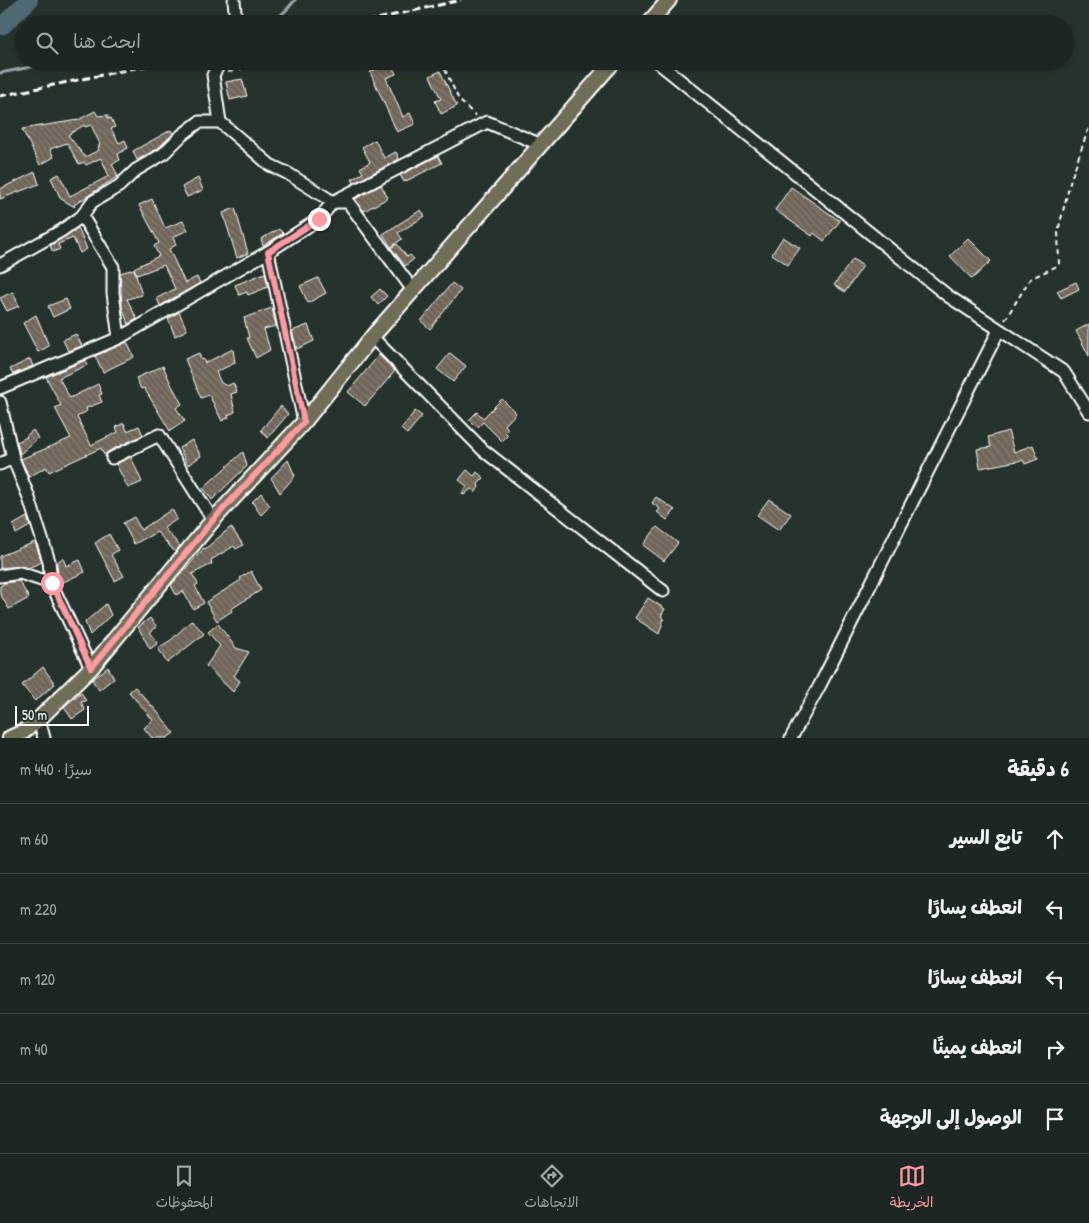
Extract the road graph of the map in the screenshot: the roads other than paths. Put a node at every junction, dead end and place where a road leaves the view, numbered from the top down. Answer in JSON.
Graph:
{"nodes":[{"id":1,"x":234,"y":0,"type":"edge"},
{"id":2,"x":669,"y":0,"type":"edge"},
{"id":3,"x":235,"y":15,"type":"edge"},
{"id":4,"x":656,"y":15,"type":"edge"},
{"id":5,"x":216,"y":70,"type":"edge"},
{"id":6,"x":606,"y":70,"type":"edge"},
{"id":7,"x":667,"y":70,"type":"edge"},
{"id":8,"x":220,"y":122,"type":"junction"},
{"id":9,"x":539,"y":144,"type":"junction"},
{"id":10,"x":333,"y":202,"type":"junction"},
{"id":11,"x":82,"y":216,"type":"junction"},
{"id":12,"x":268,"y":252,"type":"junction"},
{"id":13,"x":0,"y":265,"type":"edge"},
{"id":14,"x":413,"y":290,"type":"junction"},
{"id":15,"x":999,"y":330,"type":"junction"},
{"id":16,"x":372,"y":337,"type":"junction"},
{"id":17,"x":119,"y":338,"type":"junction"},
{"id":18,"x":0,"y":388,"type":"edge"},
{"id":19,"x":0,"y":402,"type":"edge"},
{"id":20,"x":1089,"y":412,"type":"edge"},
{"id":21,"x":304,"y":422,"type":"junction"},
{"id":22,"x":13,"y":458,"type":"junction"},
{"id":23,"x":112,"y":458,"type":"dead end"},
{"id":24,"x":0,"y":464,"type":"edge"},
{"id":25,"x":213,"y":520,"type":"junction"},
{"id":26,"x":0,"y":576,"type":"edge"},
{"id":27,"x":52,"y":583,"type":"junction"},
{"id":28,"x":663,"y":591,"type":"dead end"},
{"id":29,"x":91,"y":668,"type":"junction"},
{"id":30,"x":39,"y":719,"type":"junction"},
{"id":31,"x":10,"y":738,"type":"edge"},
{"id":32,"x":44,"y":738,"type":"edge"},
{"id":33,"x":791,"y":738,"type":"edge"}],
"edges":[{"from":1,"to":3,"type":"street"},
{"from":2,"to":4,"type":"main road"},
{"from":5,"to":8,"type":"street"},
{"from":6,"to":9,"type":"main road"},
{"from":7,"to":15,"type":"street"},
{"from":8,"to":10,"type":"street"},
{"from":8,"to":11,"type":"street"},
{"from":9,"to":10,"type":"street"},
{"from":9,"to":14,"type":"main road"},
{"from":10,"to":12,"type":"street"},
{"from":10,"to":14,"type":"street"},
{"from":11,"to":13,"type":"street"},
{"from":11,"to":17,"type":"street"},
{"from":12,"to":17,"type":"street"},
{"from":12,"to":21,"type":"street"},
{"from":14,"to":16,"type":"main road"},
{"from":15,"to":20,"type":"street"},
{"from":15,"to":33,"type":"street"},
{"from":16,"to":21,"type":"main road"},
{"from":16,"to":28,"type":"street"},
{"from":17,"to":18,"type":"street"},
{"from":19,"to":22,"type":"street"},
{"from":21,"to":25,"type":"main road"},
{"from":22,"to":24,"type":"street"},
{"from":22,"to":27,"type":"street"},
{"from":23,"to":25,"type":"street"},
{"from":25,"to":29,"type":"main road"},
{"from":26,"to":27,"type":"street"},
{"from":27,"to":29,"type":"street"},
{"from":29,"to":30,"type":"main road"},
{"from":30,"to":31,"type":"main road"},
{"from":30,"to":32,"type":"street"}]}
